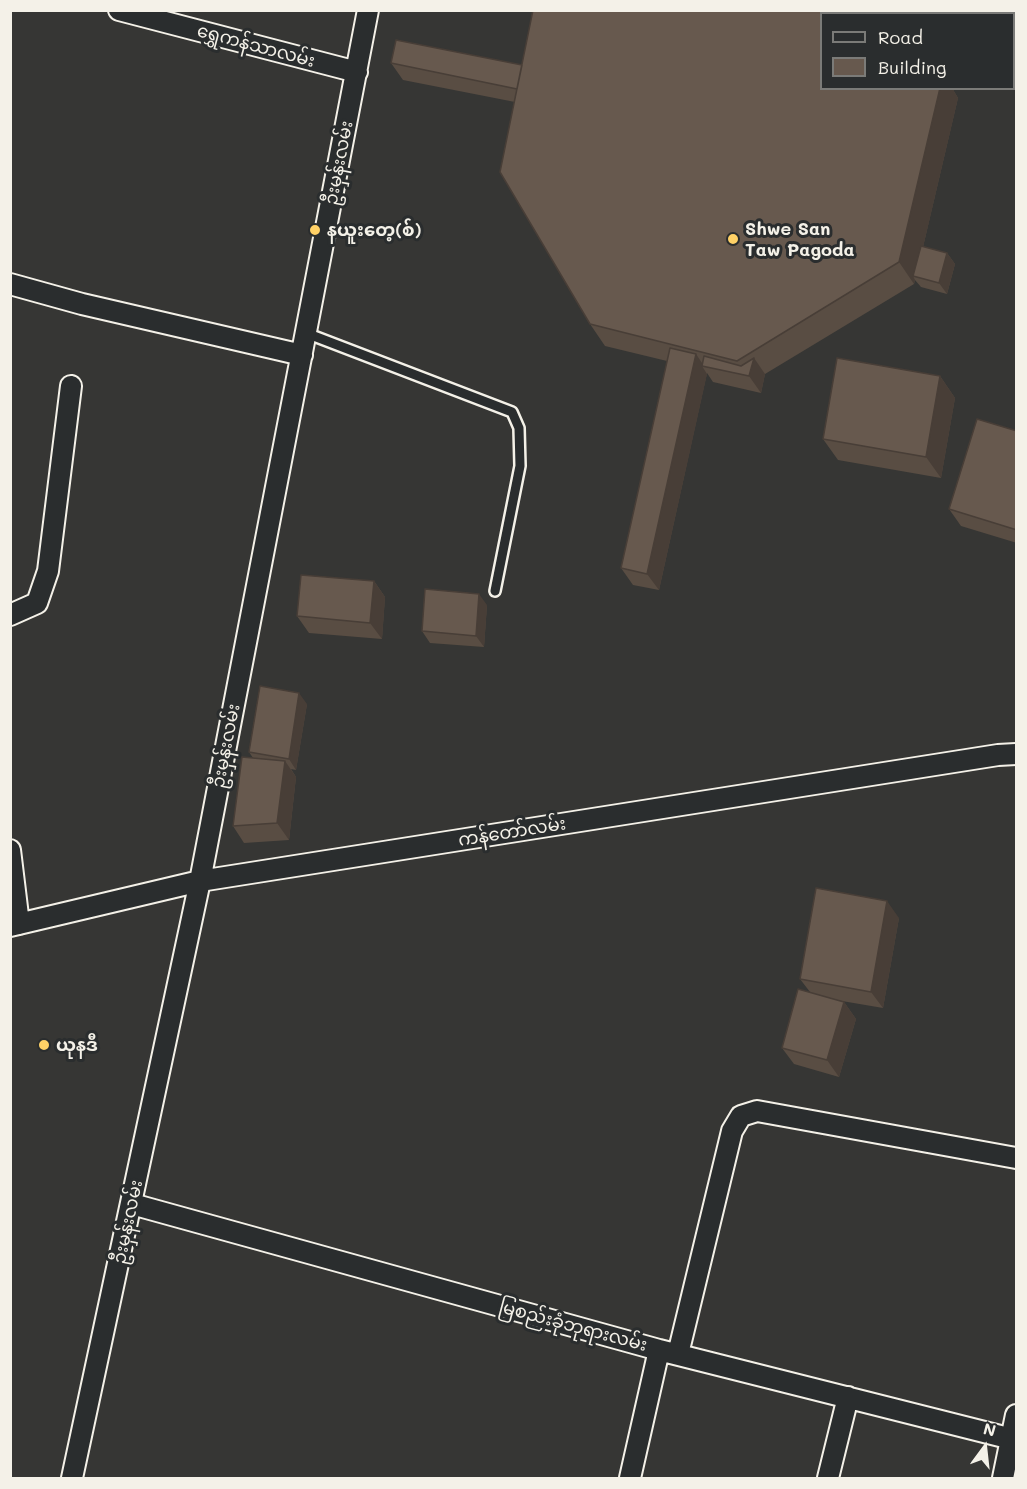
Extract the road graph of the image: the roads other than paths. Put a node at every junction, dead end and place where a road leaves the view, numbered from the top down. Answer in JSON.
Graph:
{"nodes":[{"id":1,"x":119,"y":10,"type":"edge"},
{"id":2,"x":368,"y":10,"type":"edge"},
{"id":3,"x":357,"y":72,"type":"junction"},
{"id":4,"x":10,"y":284,"type":"edge"},
{"id":5,"x":306,"y":333,"type":"junction"},
{"id":6,"x":302,"y":355,"type":"junction"},
{"id":7,"x":71,"y":386,"type":"dead end"},
{"id":8,"x":495,"y":591,"type":"dead end"},
{"id":9,"x":10,"y":615,"type":"edge"},
{"id":10,"x":1017,"y":754,"type":"edge"},
{"id":11,"x":10,"y":850,"type":"edge"},
{"id":12,"x":200,"y":881,"type":"junction"},
{"id":13,"x":15,"y":925,"type":"edge"},
{"id":14,"x":1017,"y":1158,"type":"edge"},
{"id":15,"x":132,"y":1204,"type":"junction"},
{"id":16,"x":669,"y":1352,"type":"junction"},
{"id":17,"x":848,"y":1397,"type":"junction"},
{"id":18,"x":1017,"y":1415,"type":"edge"},
{"id":19,"x":1014,"y":1439,"type":"edge"},
{"id":20,"x":72,"y":1479,"type":"edge"},
{"id":21,"x":630,"y":1479,"type":"edge"},
{"id":22,"x":828,"y":1479,"type":"edge"},
{"id":23,"x":1003,"y":1479,"type":"edge"}],
"edges":[{"from":1,"to":3,"type":"street","name":"‌ရွှေကန်သာလမ်း"},
{"from":2,"to":3,"type":"street","name":"ဦးမှန်းလမ်း"},
{"from":3,"to":5,"type":"street","name":"ဦးမှန်းလမ်း"},
{"from":4,"to":6,"type":"street"},
{"from":5,"to":6,"type":"street","name":"ဦးမှန်းလမ်း"},
{"from":5,"to":8,"type":"lane"},
{"from":6,"to":12,"type":"street","name":"ဦးမှန်းလမ်း"},
{"from":7,"to":9,"type":"street"},
{"from":10,"to":12,"type":"street","name":"ကန်တော်လမ်း"},
{"from":11,"to":13,"type":"street"},
{"from":12,"to":13,"type":"street","name":"ကန်တော်လမ်း"},
{"from":12,"to":15,"type":"street","name":"ဦးမှန်းလမ်း"},
{"from":14,"to":16,"type":"street"},
{"from":15,"to":16,"type":"street","name":"မြစည်းခုံဘုရားလမ်း"},
{"from":15,"to":20,"type":"street","name":"ဦးမှန်းလမ်း"},
{"from":16,"to":17,"type":"street","name":"မြစည်းခုံဘုရားလမ်း"},
{"from":16,"to":21,"type":"street"},
{"from":17,"to":19,"type":"street","name":"မြစည်းခုံဘုရားလမ်း"},
{"from":17,"to":22,"type":"street"},
{"from":18,"to":19,"type":"street"},
{"from":19,"to":23,"type":"street"}]}
